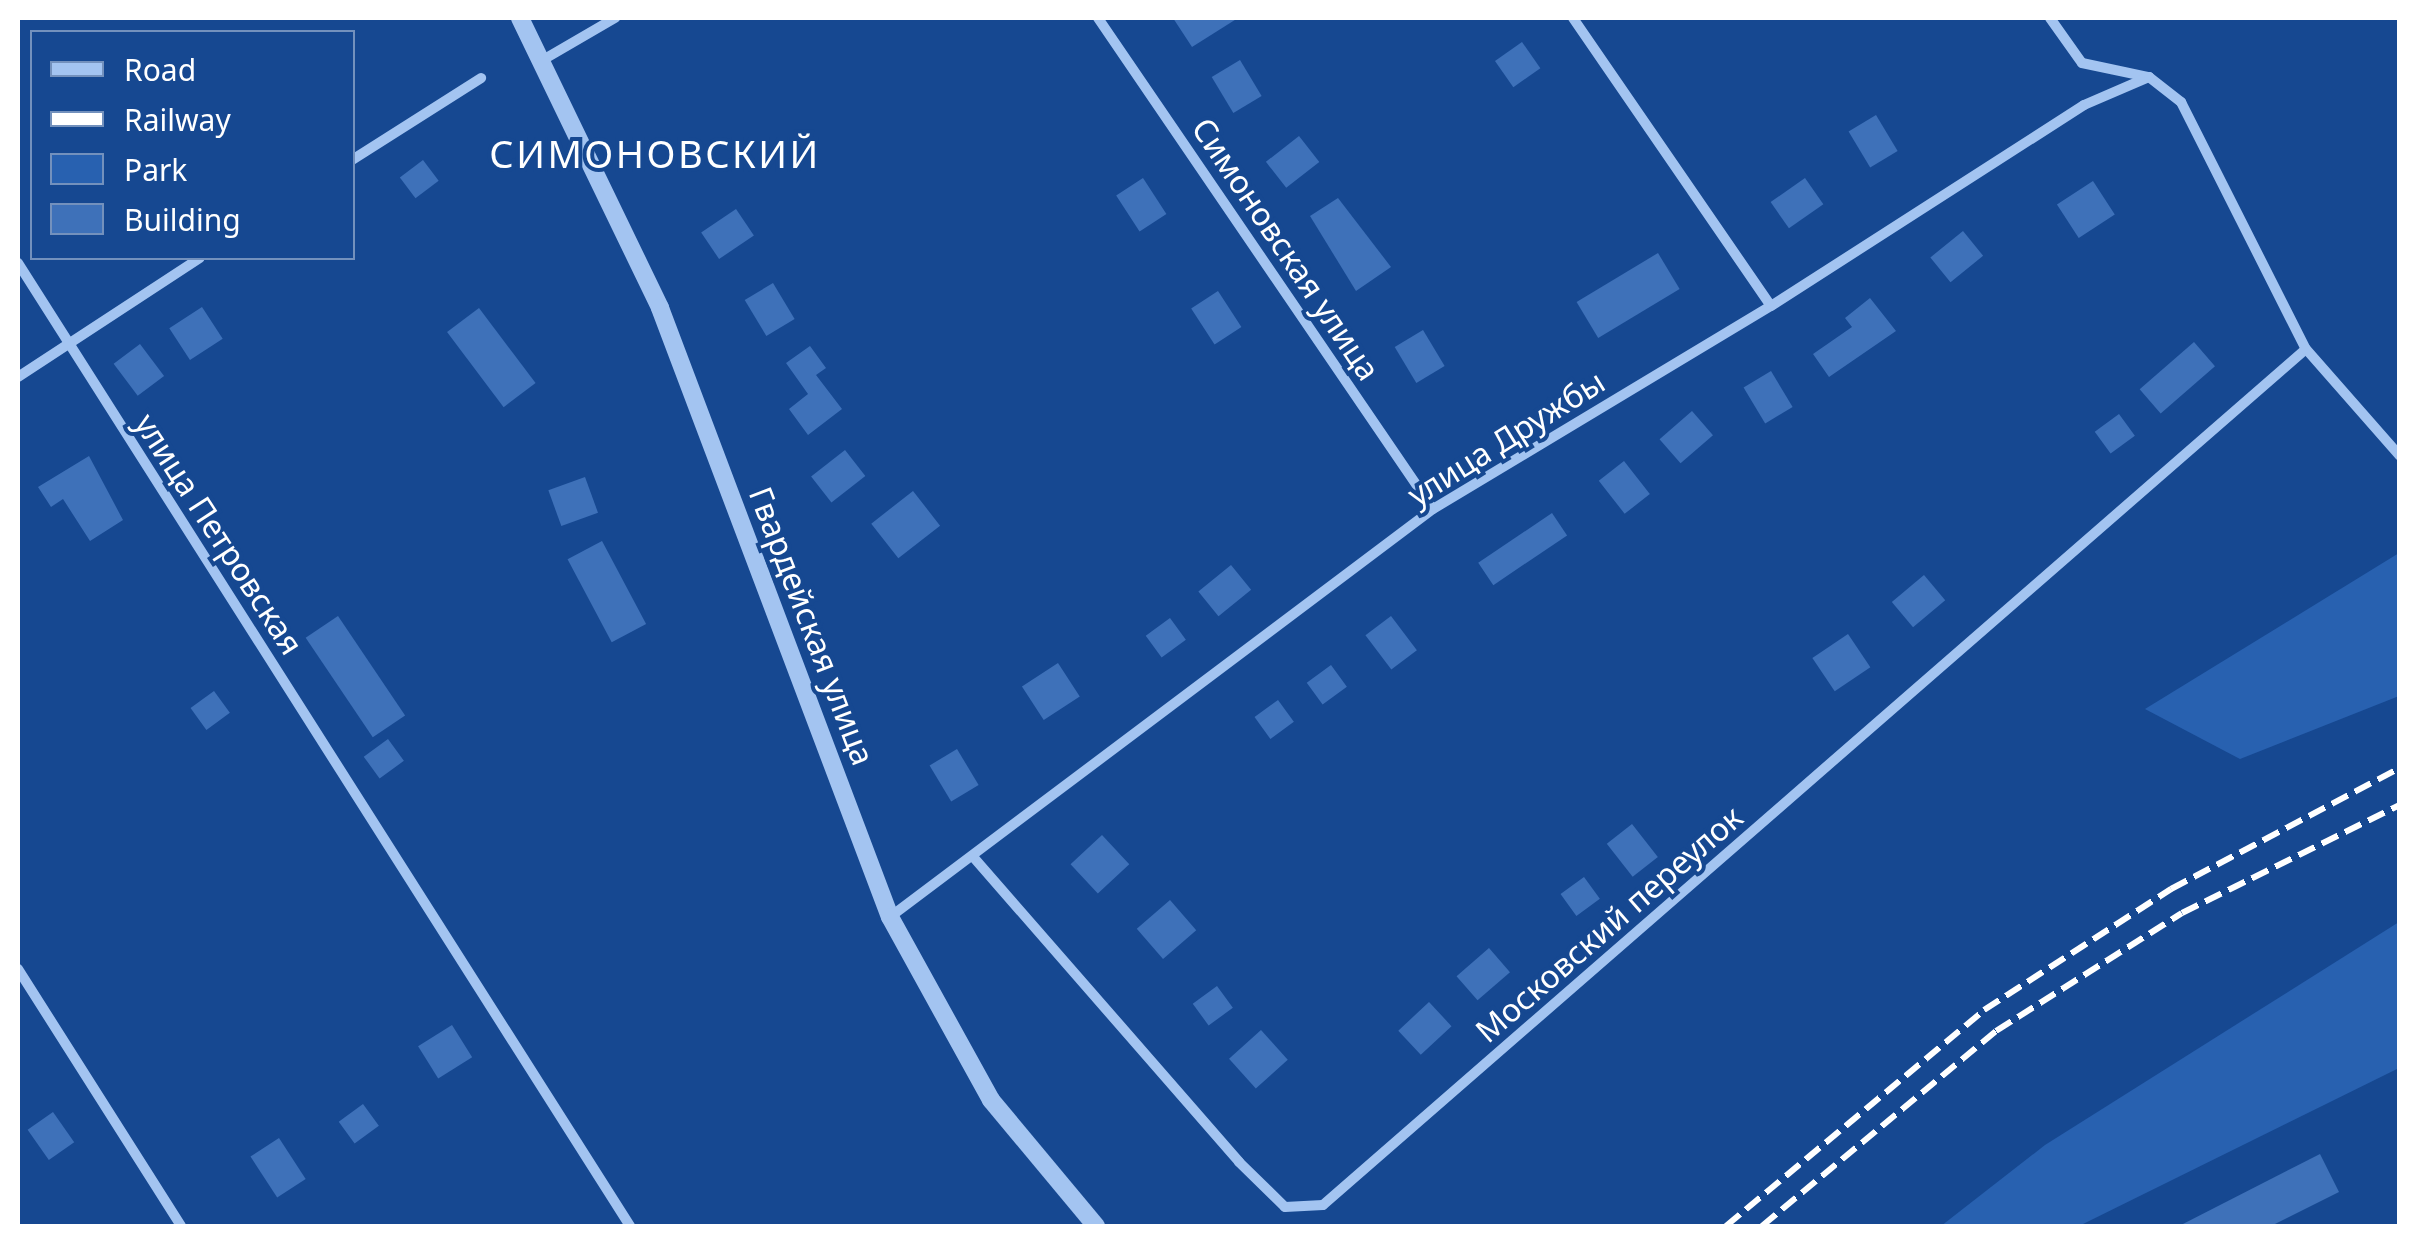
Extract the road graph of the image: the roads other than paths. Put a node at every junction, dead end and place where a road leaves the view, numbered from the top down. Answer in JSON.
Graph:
{"nodes":[{"id":1,"x":520,"y":18,"type":"edge"},
{"id":2,"x":615,"y":18,"type":"edge"},
{"id":3,"x":1098,"y":18,"type":"edge"},
{"id":4,"x":1573,"y":18,"type":"edge"},
{"id":5,"x":2050,"y":18,"type":"edge"},
{"id":6,"x":541,"y":61,"type":"junction"},
{"id":7,"x":2148,"y":77,"type":"junction"},
{"id":8,"x":480,"y":78,"type":"dead end"},
{"id":9,"x":355,"y":158,"type":"edge"},
{"id":10,"x":197,"y":260,"type":"edge"},
{"id":11,"x":18,"y":263,"type":"edge"},
{"id":12,"x":1770,"y":306,"type":"junction"},
{"id":13,"x":67,"y":343,"type":"junction"},
{"id":14,"x":2306,"y":349,"type":"junction"},
{"id":15,"x":18,"y":377,"type":"edge"},
{"id":16,"x":2400,"y":456,"type":"edge"},
{"id":17,"x":1433,"y":508,"type":"junction"},
{"id":18,"x":975,"y":859,"type":"junction"},
{"id":19,"x":890,"y":916,"type":"junction"},
{"id":20,"x":18,"y":969,"type":"edge"},
{"id":21,"x":181,"y":1226,"type":"edge"},
{"id":22,"x":630,"y":1226,"type":"edge"},
{"id":23,"x":1096,"y":1226,"type":"edge"}],
"edges":[{"from":1,"to":6,"type":"street","name":"Гвардейская улица"},
{"from":2,"to":6,"type":"street"},
{"from":3,"to":17,"type":"street","name":"Симоновская улица"},
{"from":4,"to":12,"type":"street"},
{"from":5,"to":7,"type":"street"},
{"from":6,"to":19,"type":"street","name":"Гвардейская улица"},
{"from":7,"to":12,"type":"street","name":"улица Дружбы"},
{"from":7,"to":14,"type":"street"},
{"from":8,"to":9,"type":"street"},
{"from":10,"to":13,"type":"street"},
{"from":11,"to":13,"type":"street","name":"улица Петровская"},
{"from":12,"to":17,"type":"street","name":"улица Дружбы"},
{"from":13,"to":15,"type":"street"},
{"from":13,"to":22,"type":"street","name":"улица Петровская"},
{"from":14,"to":16,"type":"street"},
{"from":14,"to":18,"type":"street","name":"Московский переулок"},
{"from":17,"to":18,"type":"street","name":"улица Дружбы"},
{"from":18,"to":19,"type":"street","name":"улица Дружбы"},
{"from":19,"to":23,"type":"street","name":"Гвардейская улица"},
{"from":20,"to":21,"type":"street"}]}
